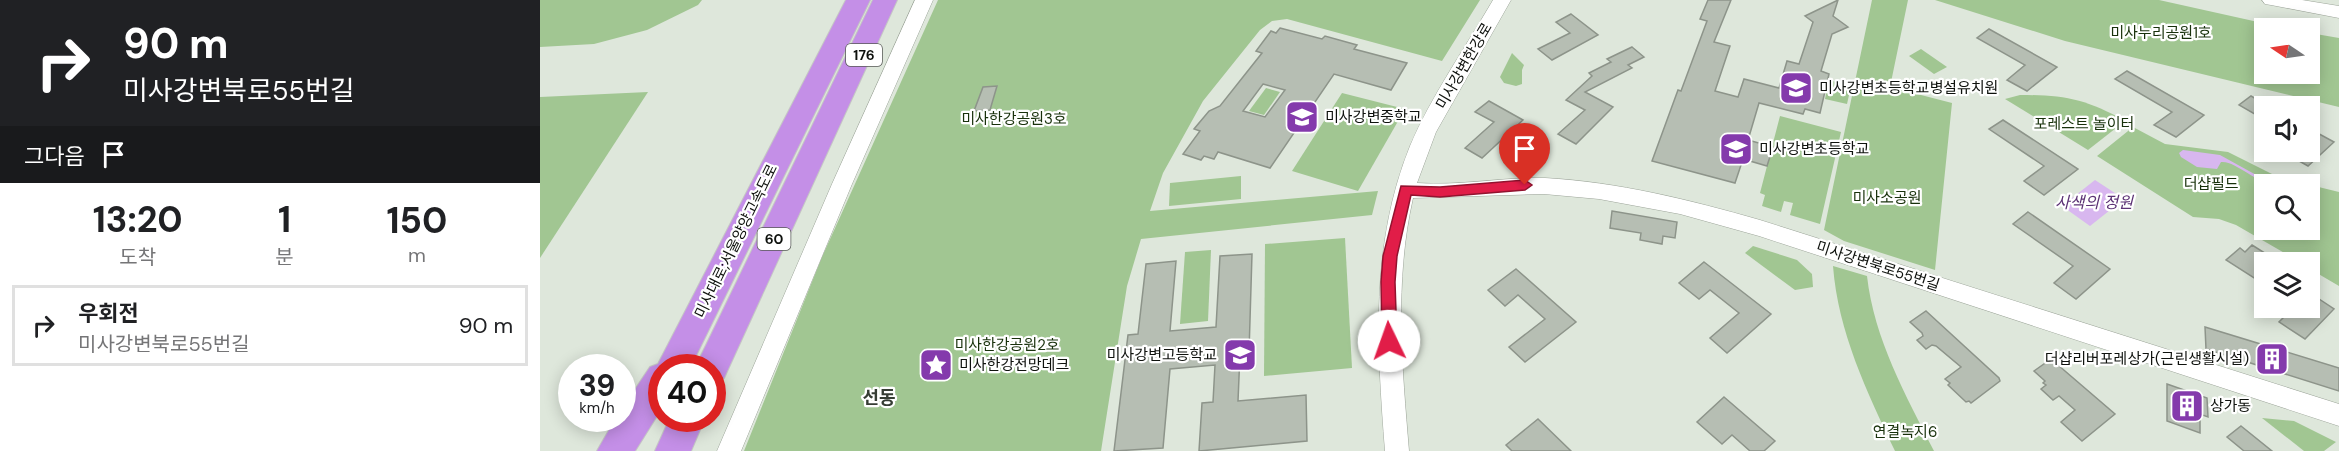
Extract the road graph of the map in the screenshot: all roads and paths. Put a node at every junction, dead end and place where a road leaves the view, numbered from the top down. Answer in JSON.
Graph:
{"nodes":[{"id":1,"x":849,"y":0,"type":"edge"},
{"id":2,"x":858,"y":0,"type":"edge"},
{"id":3,"x":885,"y":0,"type":"edge"},
{"id":4,"x":894,"y":0,"type":"edge"},
{"id":5,"x":924,"y":0,"type":"edge"},
{"id":6,"x":1502,"y":0,"type":"edge"},
{"id":7,"x":2271,"y":0,"type":"edge"},
{"id":8,"x":2339,"y":12,"type":"edge"},
{"id":9,"x":835,"y":110,"type":"junction"},
{"id":10,"x":799,"y":114,"type":"junction"},
{"id":11,"x":1406,"y":190,"type":"junction"},
{"id":12,"x":698,"y":319,"type":"junction"},
{"id":13,"x":734,"y":322,"type":"junction"},
{"id":14,"x":676,"y":354,"type":"edge"},
{"id":15,"x":680,"y":354,"type":"edge"},
{"id":16,"x":719,"y":354,"type":"edge"},
{"id":17,"x":723,"y":354,"type":"edge"},
{"id":18,"x":648,"y":399,"type":"edge"},
{"id":19,"x":2339,"y":415,"type":"edge"},
{"id":20,"x":648,"y":419,"type":"edge"},
{"id":21,"x":682,"y":432,"type":"edge"},
{"id":22,"x":698,"y":432,"type":"edge"},
{"id":23,"x":615,"y":451,"type":"edge"},
{"id":24,"x":632,"y":451,"type":"edge"},
{"id":25,"x":673,"y":451,"type":"edge"},
{"id":26,"x":692,"y":451,"type":"edge"},
{"id":27,"x":729,"y":451,"type":"edge"},
{"id":28,"x":1397,"y":451,"type":"edge"}],
"edges":[{"from":1,"to":10,"type":"highway","number":"176"},
{"from":2,"to":10,"type":"highway","number":"60"},
{"from":3,"to":9,"type":"highway","number":"60"},
{"from":4,"to":9,"type":"highway","number":"176"},
{"from":5,"to":27,"type":"street"},
{"from":6,"to":11,"type":"street","name":"미사강변한강로"},
{"from":7,"to":8,"type":"street"},
{"from":9,"to":13,"type":"highway","number":"60"},
{"from":10,"to":12,"type":"highway","name":"미사대로;서울양양고속도로","number":"60"},
{"from":11,"to":19,"type":"street","name":"미사강변북로55번길"},
{"from":11,"to":28,"type":"street","name":"미사강변한강로"},
{"from":12,"to":14,"type":"highway"},
{"from":12,"to":15,"type":"highway","name":"미사대로;서울양양고속도로","number":"60"},
{"from":13,"to":16,"type":"highway","number":"60"},
{"from":13,"to":17,"type":"highway"},
{"from":18,"to":23,"type":"highway"},
{"from":20,"to":24,"type":"highway"},
{"from":21,"to":25,"type":"highway"},
{"from":22,"to":26,"type":"highway"}]}
